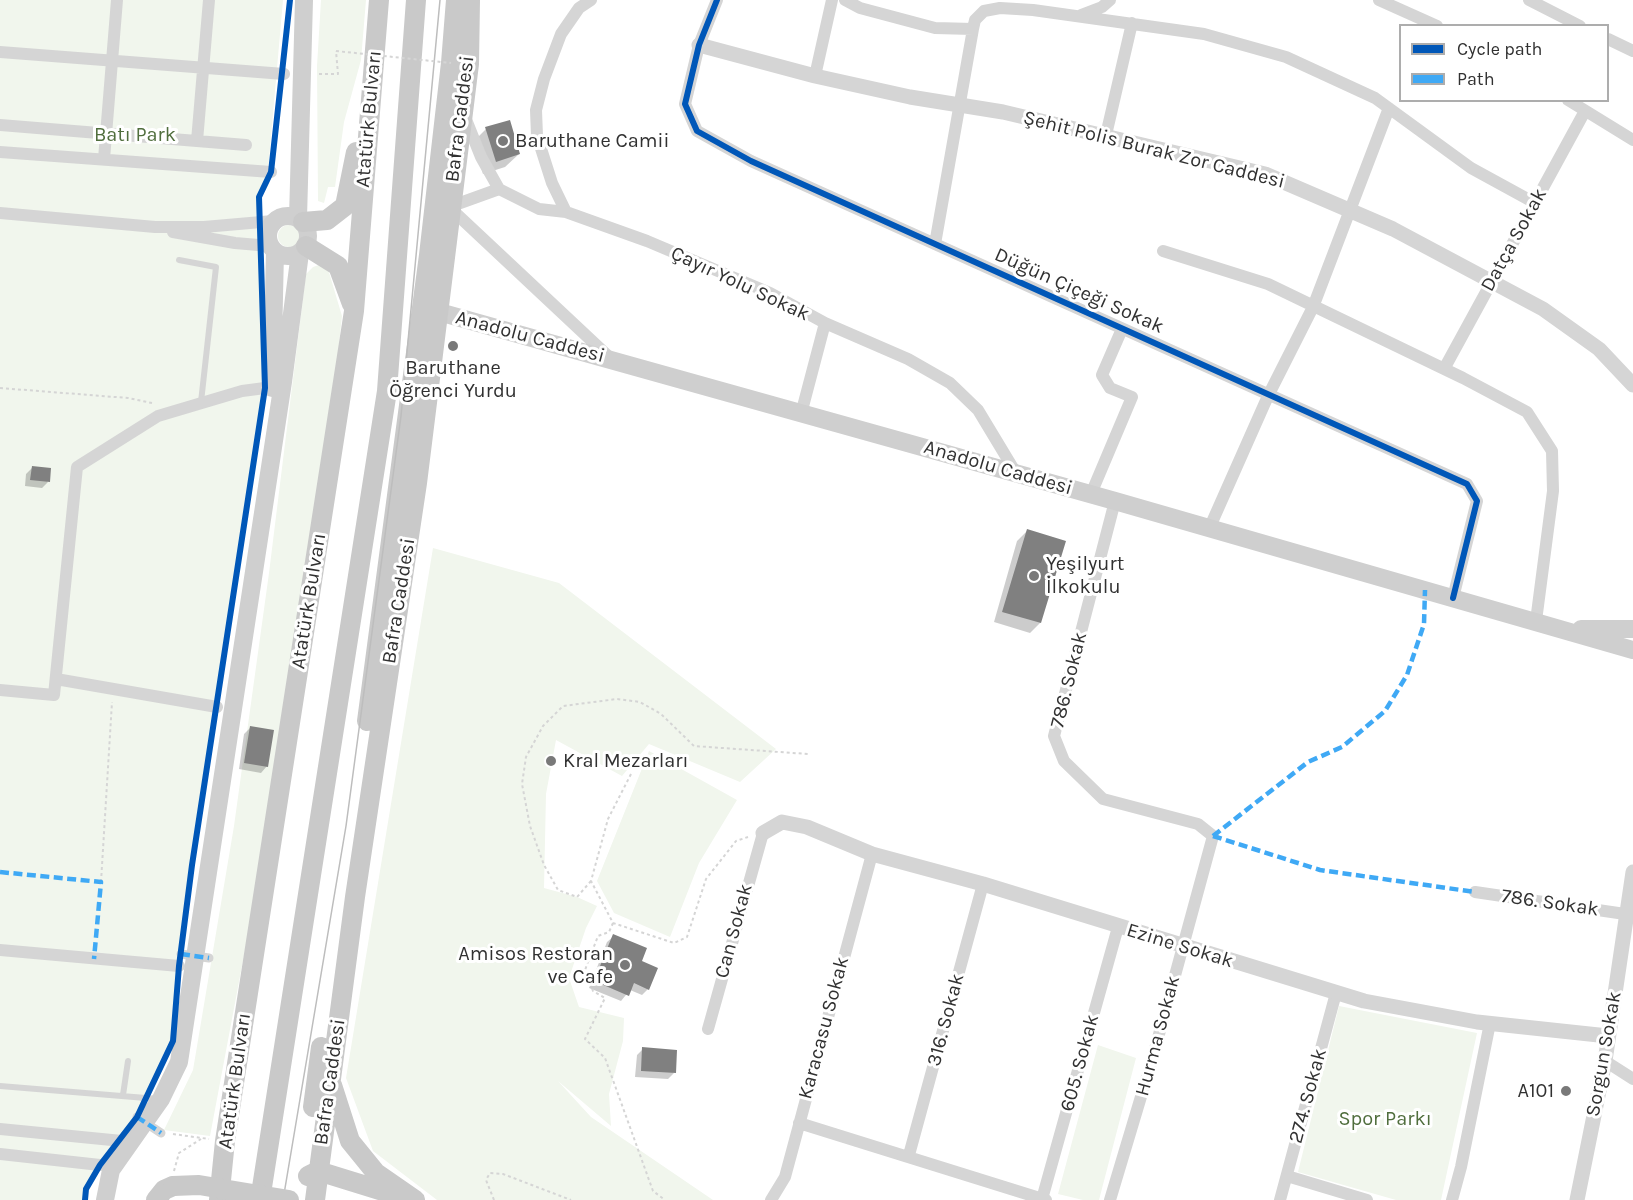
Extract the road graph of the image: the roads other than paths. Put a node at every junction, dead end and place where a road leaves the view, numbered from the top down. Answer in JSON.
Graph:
{"nodes":[{"id":1,"x":117,"y":0,"type":"edge"},
{"id":2,"x":209,"y":0,"type":"edge"},
{"id":3,"x":303,"y":0,"type":"edge"},
{"id":4,"x":379,"y":0,"type":"edge"},
{"id":5,"x":416,"y":0,"type":"edge"},
{"id":6,"x":456,"y":0,"type":"edge"},
{"id":7,"x":470,"y":0,"type":"edge"},
{"id":8,"x":591,"y":0,"type":"edge"},
{"id":9,"x":717,"y":0,"type":"edge"},
{"id":10,"x":832,"y":0,"type":"edge"},
{"id":11,"x":848,"y":0,"type":"edge"},
{"id":12,"x":1110,"y":0,"type":"edge"},
{"id":13,"x":1379,"y":0,"type":"edge"},
{"id":14,"x":1529,"y":0,"type":"edge"},
{"id":15,"x":579,"y":4,"type":"edge"},
{"id":16,"x":1080,"y":16,"type":"junction"},
{"id":17,"x":1132,"y":23,"type":"junction"},
{"id":18,"x":1433,"y":24,"type":"edge"},
{"id":19,"x":1576,"y":24,"type":"edge"},
{"id":20,"x":973,"y":29,"type":"junction"},
{"id":21,"x":1609,"y":39,"type":"edge"},
{"id":22,"x":699,"y":45,"type":"junction"},
{"id":23,"x":1633,"y":51,"type":"edge"},
{"id":24,"x":0,"y":52,"type":"edge"},
{"id":25,"x":112,"y":62,"type":"junction"},
{"id":26,"x":204,"y":68,"type":"junction"},
{"id":27,"x":284,"y":74,"type":"dead end"},
{"id":28,"x":372,"y":76,"type":"junction"},
{"id":29,"x":814,"y":76,"type":"junction"},
{"id":30,"x":1571,"y":102,"type":"edge"},
{"id":31,"x":960,"y":105,"type":"junction"},
{"id":32,"x":1389,"y":108,"type":"junction"},
{"id":33,"x":1585,"y":111,"type":"junction"},
{"id":34,"x":463,"y":113,"type":"junction"},
{"id":35,"x":0,"y":125,"type":"edge"},
{"id":36,"x":105,"y":135,"type":"junction"},
{"id":37,"x":1106,"y":135,"type":"junction"},
{"id":38,"x":1633,"y":140,"type":"edge"},
{"id":39,"x":197,"y":141,"type":"junction"},
{"id":40,"x":246,"y":145,"type":"dead end"},
{"id":41,"x":0,"y":152,"type":"edge"},
{"id":42,"x":104,"y":159,"type":"junction"},
{"id":43,"x":270,"y":172,"type":"dead end"},
{"id":44,"x":499,"y":189,"type":"junction"},
{"id":45,"x":1535,"y":203,"type":"junction"},
{"id":46,"x":449,"y":207,"type":"junction"},
{"id":47,"x":1351,"y":210,"type":"junction"},
{"id":48,"x":566,"y":212,"type":"junction"},
{"id":49,"x":0,"y":213,"type":"edge"},
{"id":50,"x":301,"y":220,"type":"junction"},
{"id":51,"x":273,"y":221,"type":"junction"},
{"id":52,"x":155,"y":226,"type":"junction"},
{"id":53,"x":935,"y":244,"type":"junction"},
{"id":54,"x":272,"y":249,"type":"junction"},
{"id":55,"x":303,"y":249,"type":"junction"},
{"id":56,"x":1163,"y":251,"type":"dead end"},
{"id":57,"x":179,"y":260,"type":"dead end"},
{"id":58,"x":1491,"y":282,"type":"junction"},
{"id":59,"x":1313,"y":307,"type":"junction"},
{"id":60,"x":354,"y":311,"type":"junction"},
{"id":61,"x":439,"y":312,"type":"junction"},
{"id":62,"x":825,"y":323,"type":"junction"},
{"id":63,"x":1122,"y":329,"type":"junction"},
{"id":64,"x":612,"y":360,"type":"junction"},
{"id":65,"x":1444,"y":369,"type":"junction"},
{"id":66,"x":1633,"y":385,"type":"edge"},
{"id":67,"x":265,"y":387,"type":"dead end"},
{"id":68,"x":1268,"y":396,"type":"junction"},
{"id":69,"x":201,"y":402,"type":"junction"},
{"id":70,"x":801,"y":414,"type":"junction"},
{"id":71,"x":271,"y":455,"type":"junction"},
{"id":72,"x":1016,"y":473,"type":"junction"},
{"id":73,"x":1091,"y":494,"type":"junction"},
{"id":74,"x":1115,"y":501,"type":"junction"},
{"id":75,"x":1209,"y":529,"type":"junction"},
{"id":76,"x":1453,"y":598,"type":"junction"},
{"id":77,"x":1536,"y":621,"type":"junction"},
{"id":78,"x":1555,"y":628,"type":"junction"},
{"id":79,"x":1633,"y":629,"type":"edge"},
{"id":80,"x":1633,"y":650,"type":"edge"},
{"id":81,"x":56,"y":679,"type":"junction"},
{"id":82,"x":0,"y":690,"type":"edge"},
{"id":83,"x":217,"y":707,"type":"dead end"},
{"id":84,"x":763,"y":833,"type":"joint"},
{"id":85,"x":1213,"y":836,"type":"joint"},
{"id":86,"x":872,"y":854,"type":"junction"},
{"id":87,"x":1633,"y":872,"type":"edge"},
{"id":88,"x":982,"y":884,"type":"junction"},
{"id":89,"x":1475,"y":892,"type":"dead end"},
{"id":90,"x":1629,"y":910,"type":"edge"},
{"id":91,"x":1118,"y":927,"type":"junction"},
{"id":92,"x":1181,"y":947,"type":"junction"},
{"id":93,"x":0,"y":950,"type":"edge"},
{"id":94,"x":191,"y":958,"type":"junction"},
{"id":95,"x":1336,"y":993,"type":"junction"},
{"id":96,"x":1490,"y":1023,"type":"junction"},
{"id":97,"x":708,"y":1029,"type":"dead end"},
{"id":98,"x":1608,"y":1036,"type":"junction"},
{"id":99,"x":128,"y":1061,"type":"dead end"},
{"id":100,"x":1605,"y":1061,"type":"junction"},
{"id":101,"x":330,"y":1079,"type":"junction"},
{"id":102,"x":1633,"y":1079,"type":"edge"},
{"id":103,"x":0,"y":1086,"type":"edge"},
{"id":104,"x":123,"y":1095,"type":"junction"},
{"id":105,"x":161,"y":1099,"type":"junction"},
{"id":106,"x":142,"y":1120,"type":"junction"},
{"id":107,"x":799,"y":1123,"type":"junction"},
{"id":108,"x":0,"y":1129,"type":"edge"},
{"id":109,"x":161,"y":1133,"type":"road end"},
{"id":110,"x":132,"y":1142,"type":"junction"},
{"id":111,"x":0,"y":1154,"type":"edge"},
{"id":112,"x":909,"y":1155,"type":"junction"},
{"id":113,"x":100,"y":1165,"type":"dead end"},
{"id":114,"x":312,"y":1174,"type":"junction"},
{"id":115,"x":1287,"y":1176,"type":"junction"},
{"id":116,"x":1044,"y":1199,"type":"edge"},
{"id":117,"x":105,"y":1200,"type":"edge"},
{"id":118,"x":156,"y":1200,"type":"edge"},
{"id":119,"x":219,"y":1200,"type":"edge"},
{"id":120,"x":260,"y":1200,"type":"edge"},
{"id":121,"x":289,"y":1200,"type":"edge"},
{"id":122,"x":304,"y":1200,"type":"edge"},
{"id":123,"x":315,"y":1200,"type":"edge"},
{"id":124,"x":410,"y":1200,"type":"edge"},
{"id":125,"x":415,"y":1200,"type":"edge"},
{"id":126,"x":771,"y":1200,"type":"edge"},
{"id":127,"x":1110,"y":1200,"type":"edge"},
{"id":128,"x":1280,"y":1200,"type":"edge"},
{"id":129,"x":1367,"y":1200,"type":"edge"},
{"id":130,"x":1452,"y":1200,"type":"edge"},
{"id":131,"x":1577,"y":1200,"type":"edge"}],
"edges":[{"from":1,"to":25,"type":"street"},
{"from":2,"to":26,"type":"street"},
{"from":3,"to":50,"type":"main road"},
{"from":4,"to":28,"type":"main road","name":"Atatürk Bulvarı"},
{"from":5,"to":120,"type":"main road","name":"Atatürk Bulvarı"},
{"from":6,"to":114,"type":"main road","name":"Bafra Caddesi"},
{"from":7,"to":34,"type":"main road","name":"Bafra Caddesi"},
{"from":8,"to":15,"type":"street"},
{"from":9,"to":22,"type":"street","name":"Düğün Çiçeği Sokak"},
{"from":10,"to":29,"type":"street"},
{"from":11,"to":20,"type":"street"},
{"from":12,"to":16,"type":"street"},
{"from":13,"to":18,"type":"street"},
{"from":14,"to":19,"type":"street"},
{"from":15,"to":48,"type":"street"},
{"from":16,"to":17,"type":"street"},
{"from":16,"to":20,"type":"street"},
{"from":17,"to":32,"type":"street"},
{"from":17,"to":37,"type":"street"},
{"from":20,"to":31,"type":"street"},
{"from":21,"to":23,"type":"street"},
{"from":22,"to":29,"type":"street","name":"Şehit Polis Burak Zor Caddesi"},
{"from":22,"to":53,"type":"street","name":"Düğün Çiçeği Sokak"},
{"from":24,"to":25,"type":"street"},
{"from":25,"to":26,"type":"street"},
{"from":25,"to":36,"type":"street"},
{"from":26,"to":27,"type":"street"},
{"from":26,"to":39,"type":"street"},
{"from":28,"to":50,"type":"main road"},
{"from":28,"to":60,"type":"main road","name":"Atatürk Bulvarı"},
{"from":29,"to":31,"type":"street","name":"Şehit Polis Burak Zor Caddesi"},
{"from":30,"to":33,"type":"street"},
{"from":31,"to":37,"type":"street","name":"Şehit Polis Burak Zor Caddesi"},
{"from":31,"to":53,"type":"street"},
{"from":32,"to":45,"type":"street"},
{"from":32,"to":47,"type":"street"},
{"from":33,"to":38,"type":"street"},
{"from":33,"to":45,"type":"street","name":"Datça Sokak"},
{"from":34,"to":44,"type":"street"},
{"from":34,"to":46,"type":"main road","name":"Bafra Caddesi"},
{"from":35,"to":36,"type":"street"},
{"from":36,"to":39,"type":"street"},
{"from":36,"to":42,"type":"street"},
{"from":37,"to":47,"type":"street","name":"Şehit Polis Burak Zor Caddesi"},
{"from":39,"to":40,"type":"street"},
{"from":41,"to":42,"type":"street"},
{"from":42,"to":43,"type":"street"},
{"from":44,"to":46,"type":"street"},
{"from":44,"to":48,"type":"street","name":"Çayır Yolu Sokak"},
{"from":45,"to":58,"type":"street","name":"Datça Sokak"},
{"from":46,"to":61,"type":"main road","name":"Bafra Caddesi"},
{"from":46,"to":64,"type":"street"},
{"from":47,"to":58,"type":"street","name":"Şehit Polis Burak Zor Caddesi"},
{"from":47,"to":59,"type":"street"},
{"from":48,"to":62,"type":"street","name":"Çayır Yolu Sokak"},
{"from":49,"to":52,"type":"street"},
{"from":50,"to":51,"type":"main road"},
{"from":50,"to":55,"type":"main road"},
{"from":51,"to":52,"type":"street"},
{"from":51,"to":54,"type":"main road"},
{"from":52,"to":54,"type":"street"},
{"from":53,"to":63,"type":"street","name":"Düğün Çiçeği Sokak"},
{"from":54,"to":55,"type":"main road"},
{"from":54,"to":71,"type":"main road"},
{"from":55,"to":60,"type":"main road"},
{"from":55,"to":71,"type":"main road"},
{"from":56,"to":59,"type":"street"},
{"from":57,"to":69,"type":"lane"},
{"from":58,"to":65,"type":"street","name":"Datça Sokak"},
{"from":58,"to":66,"type":"street","name":"Şehit Polis Burak Zor Caddesi"},
{"from":59,"to":65,"type":"street"},
{"from":59,"to":68,"type":"street"},
{"from":60,"to":119,"type":"main road","name":"Atatürk Bulvarı"},
{"from":61,"to":64,"type":"main road","name":"Anadolu Caddesi"},
{"from":61,"to":101,"type":"main road","name":"Bafra Caddesi"},
{"from":62,"to":70,"type":"street"},
{"from":62,"to":72,"type":"street","name":"Çayır Yolu Sokak"},
{"from":63,"to":68,"type":"street","name":"Düğün Çiçeği Sokak"},
{"from":63,"to":73,"type":"street"},
{"from":64,"to":70,"type":"main road","name":"Anadolu Caddesi"},
{"from":65,"to":77,"type":"street"},
{"from":67,"to":69,"type":"street"},
{"from":68,"to":75,"type":"street"},
{"from":68,"to":76,"type":"street","name":"Düğün Çiçeği Sokak"},
{"from":69,"to":81,"type":"street"},
{"from":70,"to":72,"type":"main road","name":"Anadolu Caddesi"},
{"from":71,"to":94,"type":"main road"},
{"from":72,"to":73,"type":"main road","name":"Anadolu Caddesi"},
{"from":73,"to":74,"type":"main road","name":"Anadolu Caddesi"},
{"from":74,"to":75,"type":"main road","name":"Anadolu Caddesi"},
{"from":74,"to":85,"type":"street","name":"786. Sokak"},
{"from":75,"to":76,"type":"main road","name":"Anadolu Caddesi"},
{"from":76,"to":77,"type":"main road","name":"Anadolu Caddesi"},
{"from":77,"to":78,"type":"main road","name":"Anadolu Caddesi"},
{"from":78,"to":79,"type":"main road"},
{"from":78,"to":80,"type":"main road","name":"Anadolu Caddesi"},
{"from":81,"to":82,"type":"street"},
{"from":81,"to":83,"type":"street"},
{"from":84,"to":86,"type":"street","name":"Ezine Sokak"},
{"from":84,"to":97,"type":"street","name":"Can Sokak"},
{"from":85,"to":92,"type":"street","name":"Hurma Sokak"},
{"from":86,"to":88,"type":"street","name":"Ezine Sokak"},
{"from":86,"to":107,"type":"street","name":"Karacasu Sokak"},
{"from":87,"to":90,"type":"street","name":"Sorgun Sokak"},
{"from":88,"to":91,"type":"street","name":"Ezine Sokak"},
{"from":88,"to":112,"type":"street","name":"316. Sokak"},
{"from":89,"to":90,"type":"street","name":"786. Sokak"},
{"from":90,"to":98,"type":"street","name":"Sorgun Sokak"},
{"from":91,"to":92,"type":"street","name":"Ezine Sokak"},
{"from":91,"to":116,"type":"street","name":"605. Sokak"},
{"from":92,"to":95,"type":"street","name":"Ezine Sokak"},
{"from":92,"to":127,"type":"street","name":"Hurma Sokak"},
{"from":93,"to":94,"type":"street"},
{"from":94,"to":105,"type":"main road"},
{"from":95,"to":96,"type":"street","name":"Ezine Sokak"},
{"from":95,"to":115,"type":"street","name":"274. Sokak"},
{"from":96,"to":98,"type":"street","name":"Ezine Sokak"},
{"from":96,"to":130,"type":"street"},
{"from":98,"to":100,"type":"street","name":"Sorgun Sokak"},
{"from":99,"to":104,"type":"lane"},
{"from":100,"to":102,"type":"street"},
{"from":100,"to":131,"type":"street","name":"Sorgun Sokak"},
{"from":101,"to":114,"type":"main road","name":"Bafra Caddesi"},
{"from":101,"to":125,"type":"main road"},
{"from":103,"to":104,"type":"lane"},
{"from":104,"to":105,"type":"lane"},
{"from":105,"to":106,"type":"main road"},
{"from":106,"to":109,"type":"street"},
{"from":106,"to":110,"type":"main road"},
{"from":107,"to":112,"type":"street"},
{"from":107,"to":126,"type":"street","name":"Karacasu Sokak"},
{"from":108,"to":110,"type":"street"},
{"from":110,"to":117,"type":"main road"},
{"from":111,"to":113,"type":"street"},
{"from":112,"to":116,"type":"street"},
{"from":114,"to":122,"type":"main road","name":"Bafra Caddesi"},
{"from":114,"to":123,"type":"main road","name":"Bafra Caddesi"},
{"from":114,"to":124,"type":"main road"},
{"from":115,"to":128,"type":"street","name":"274. Sokak"},
{"from":115,"to":129,"type":"street"},
{"from":118,"to":121,"type":"main road","bridge":true}]}
